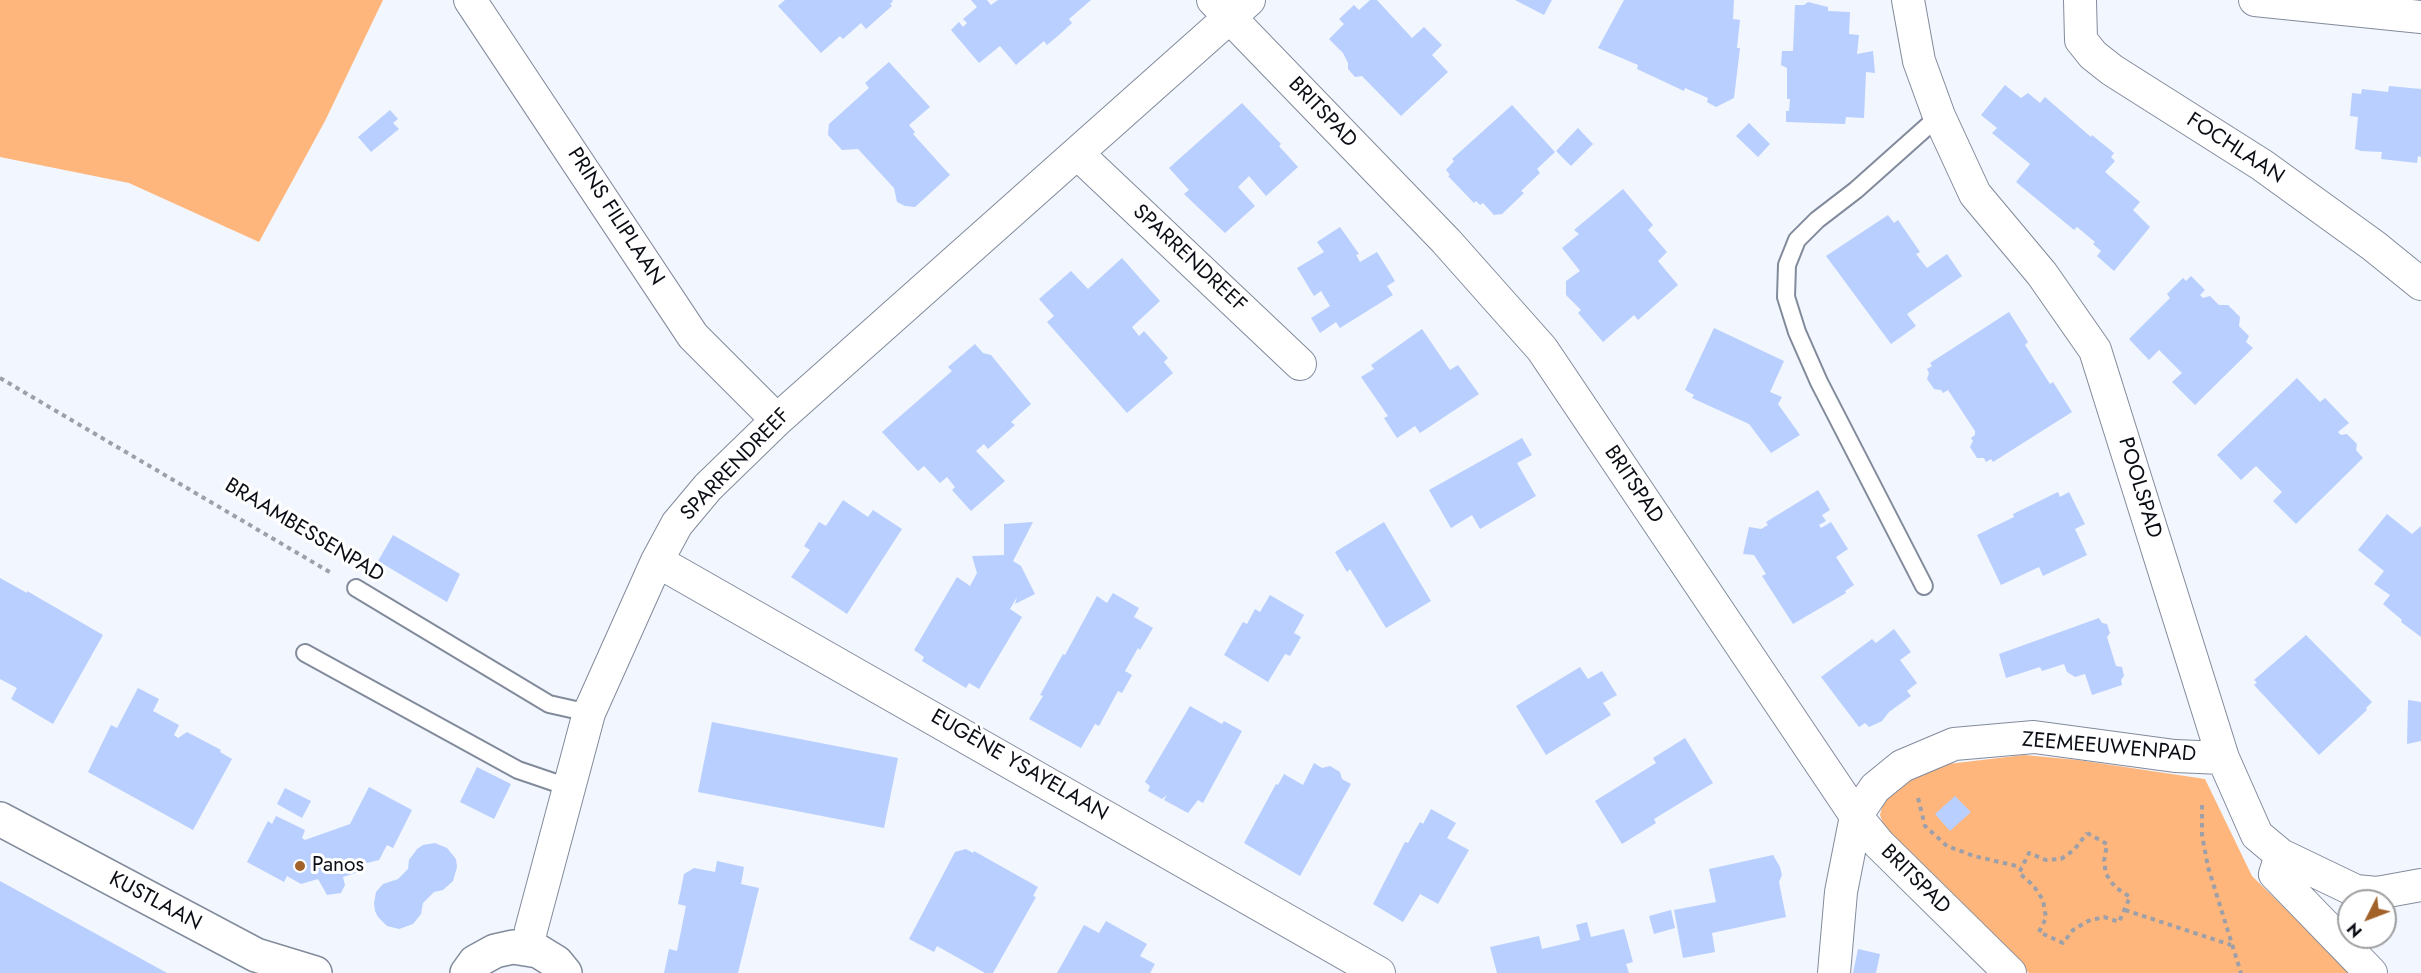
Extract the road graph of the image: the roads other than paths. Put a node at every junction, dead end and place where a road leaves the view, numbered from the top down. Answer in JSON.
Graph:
{"nodes":[{"id":1,"x":470,"y":0,"type":"edge"},
{"id":2,"x":1908,"y":0,"type":"edge"},
{"id":3,"x":2080,"y":0,"type":"edge"},
{"id":4,"x":2255,"y":0,"type":"edge"},
{"id":5,"x":1230,"y":6,"type":"edge"},
{"id":6,"x":2421,"y":17,"type":"edge"},
{"id":7,"x":1939,"y":116,"type":"junction"},
{"id":8,"x":1078,"y":154,"type":"junction"},
{"id":9,"x":2421,"y":284,"type":"edge"},
{"id":10,"x":1300,"y":364,"type":"dead end"},
{"id":11,"x":777,"y":420,"type":"junction"},
{"id":12,"x":657,"y":561,"type":"junction"},
{"id":13,"x":1924,"y":586,"type":"dead end"},
{"id":14,"x":356,"y":588,"type":"road end"},
{"id":15,"x":305,"y":653,"type":"dead end"},
{"id":16,"x":590,"y":713,"type":"junction"},
{"id":17,"x":2214,"y":757,"type":"junction"},
{"id":18,"x":568,"y":787,"type":"junction"},
{"id":19,"x":1856,"y":816,"type":"junction"},
{"id":20,"x":0,"y":819,"type":"edge"},
{"id":21,"x":2281,"y":855,"type":"junction"},
{"id":22,"x":2421,"y":885,"type":"edge"},
{"id":23,"x":528,"y":948,"type":"junction"},
{"id":24,"x":252,"y":964,"type":"edge"},
{"id":25,"x":315,"y":973,"type":"edge"},
{"id":26,"x":467,"y":973,"type":"edge"},
{"id":27,"x":565,"y":973,"type":"edge"},
{"id":28,"x":1379,"y":973,"type":"edge"},
{"id":29,"x":1834,"y":973,"type":"edge"},
{"id":30,"x":2010,"y":973,"type":"edge"},
{"id":31,"x":2371,"y":973,"type":"edge"}],
"edges":[{"from":1,"to":11,"type":"street","name":"PRINS FILIPLAAN"},
{"from":2,"to":7,"type":"street","name":"POOLSPAD"},
{"from":3,"to":9,"type":"street","name":"FOCHLAAN"},
{"from":4,"to":6,"type":"street"},
{"from":5,"to":8,"type":"street","name":"SPARRENDREEF"},
{"from":5,"to":19,"type":"street","name":"BRITSPAD"},
{"from":7,"to":13,"type":"lane"},
{"from":7,"to":17,"type":"street","name":"POOLSPAD"},
{"from":8,"to":10,"type":"street","name":"SPARRENDREEF"},
{"from":8,"to":11,"type":"street","name":"SPARRENDREEF"},
{"from":11,"to":12,"type":"street","name":"SPARRENDREEF"},
{"from":12,"to":16,"type":"street","name":"SPARRENDREEF"},
{"from":12,"to":28,"type":"street","name":"EUGÈNE YSAYELAAN"},
{"from":14,"to":16,"type":"lane","name":"BRAAMBESSENPAD"},
{"from":15,"to":18,"type":"lane"},
{"from":16,"to":18,"type":"street","name":"SPARRENDREEF"},
{"from":17,"to":19,"type":"street","name":"ZEEMEEUWENPAD"},
{"from":17,"to":21,"type":"street","name":"POOLSPAD"},
{"from":18,"to":23,"type":"street","name":"SPARRENDREEF"},
{"from":19,"to":29,"type":"street","name":"ZEEMEEUWENPAD"},
{"from":19,"to":30,"type":"street","name":"BRITSPAD"},
{"from":20,"to":24,"type":"street","name":"KUSTLAAN"},
{"from":21,"to":22,"type":"street","name":"POOLSPAD"},
{"from":21,"to":31,"type":"street"},
{"from":23,"to":26,"type":"street"},
{"from":23,"to":27,"type":"street"},
{"from":24,"to":25,"type":"street","name":"KUSTLAAN"}]}
